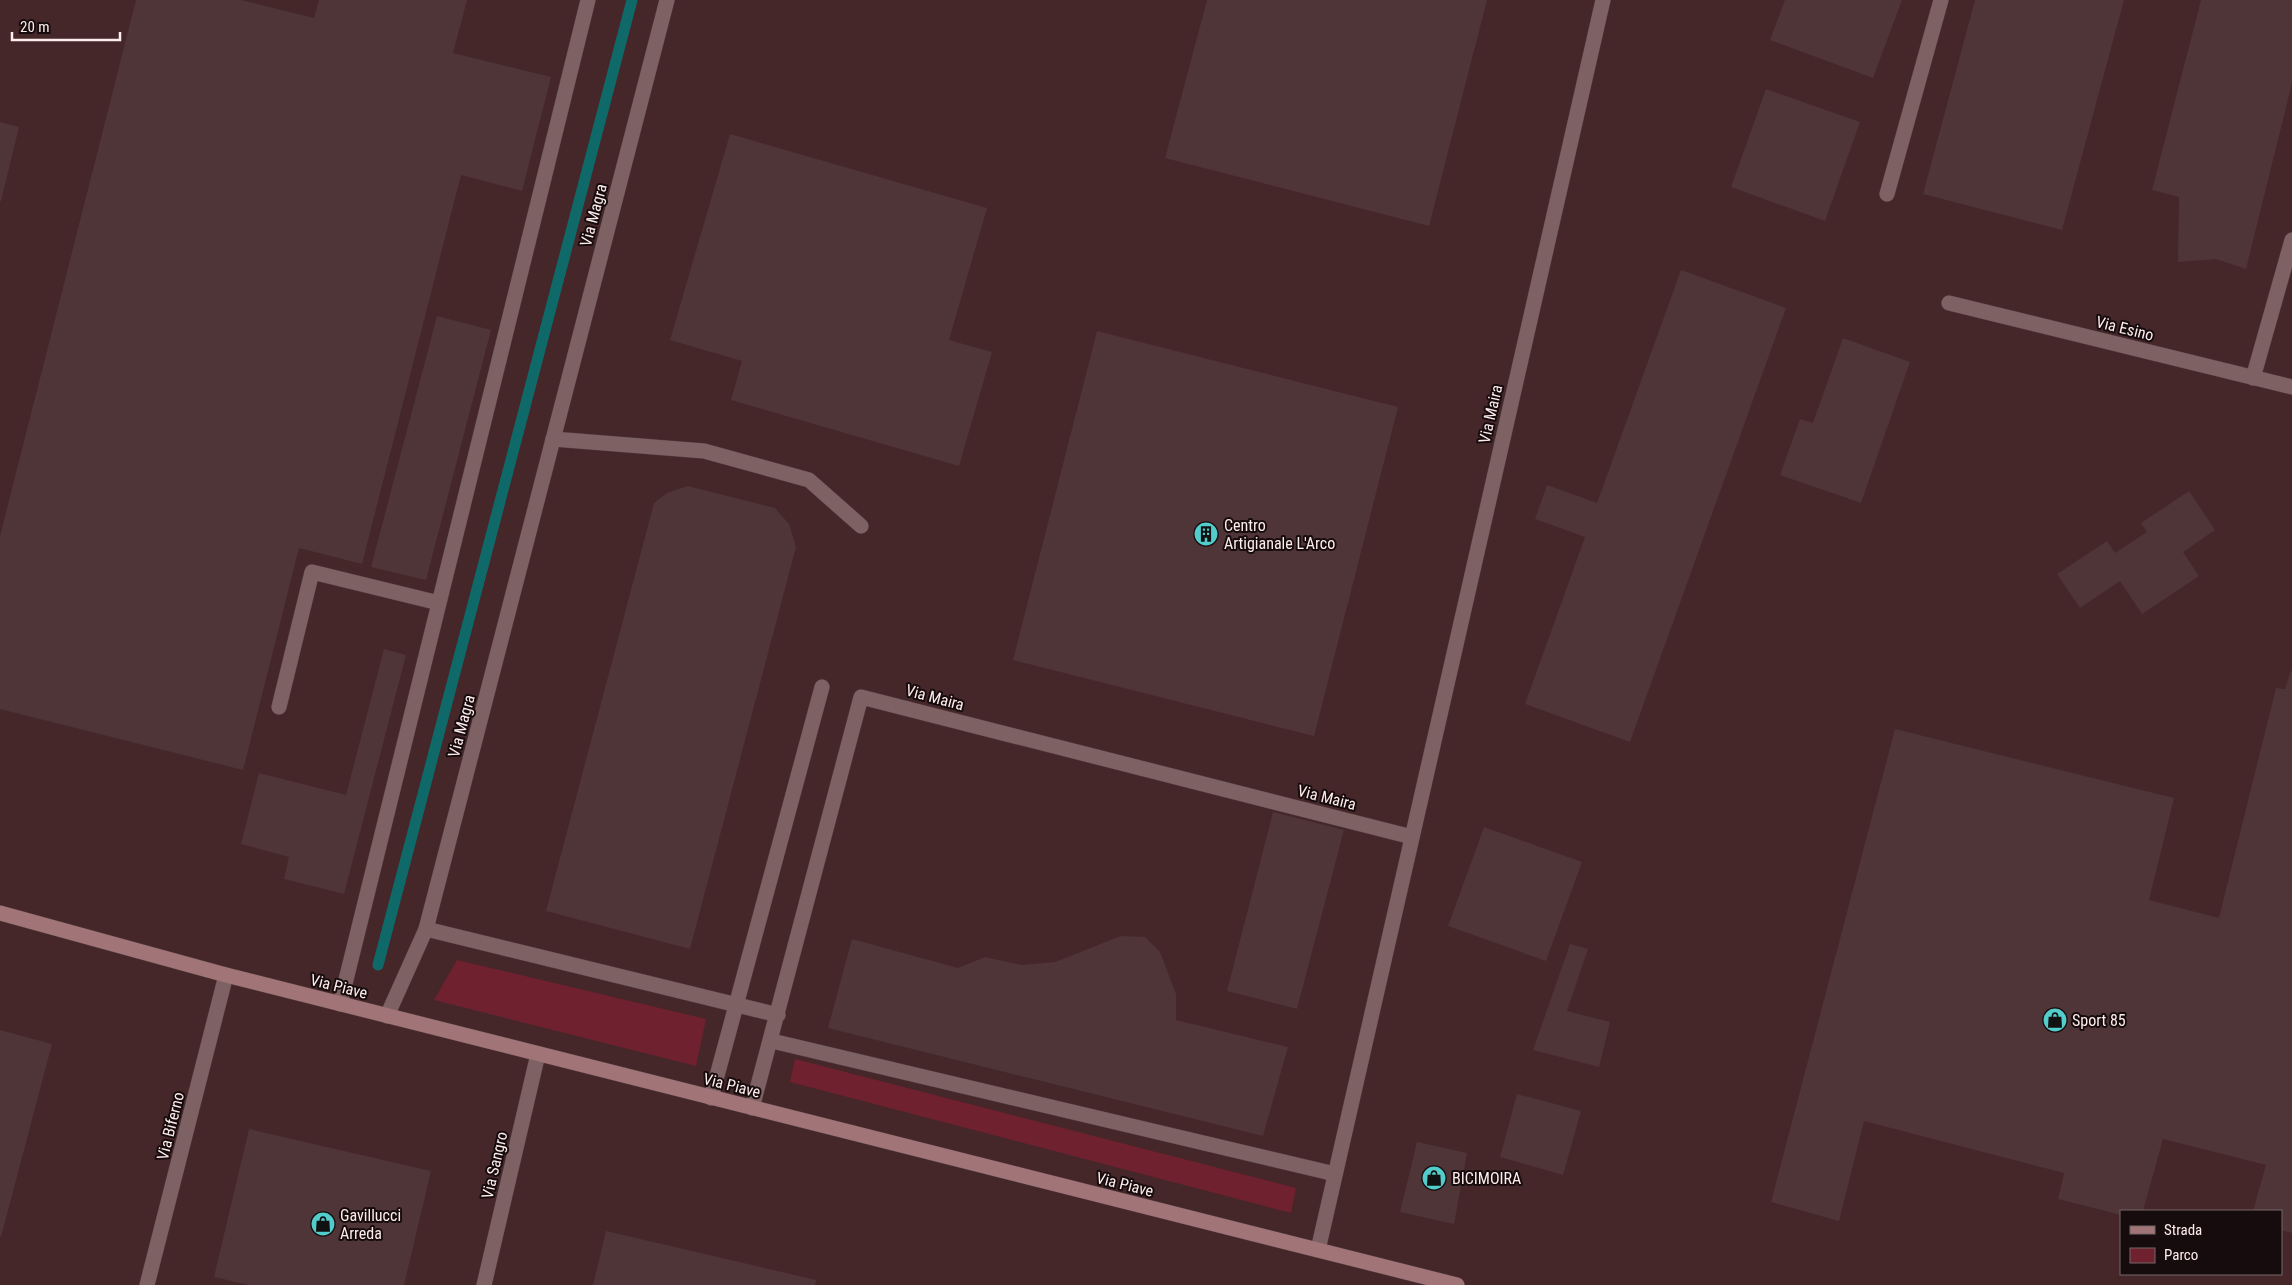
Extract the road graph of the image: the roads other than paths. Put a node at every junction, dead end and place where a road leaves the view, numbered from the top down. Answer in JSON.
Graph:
{"nodes":[{"id":1,"x":588,"y":0,"type":"edge"},
{"id":2,"x":667,"y":0,"type":"edge"},
{"id":3,"x":1603,"y":0,"type":"edge"},
{"id":4,"x":1941,"y":0,"type":"edge"},
{"id":5,"x":1888,"y":194,"type":"dead end"},
{"id":6,"x":2292,"y":240,"type":"edge"},
{"id":7,"x":1949,"y":303,"type":"dead end"},
{"id":8,"x":2253,"y":378,"type":"junction"},
{"id":9,"x":2292,"y":387,"type":"edge"},
{"id":10,"x":554,"y":440,"type":"junction"},
{"id":11,"x":861,"y":526,"type":"dead end"},
{"id":12,"x":439,"y":603,"type":"junction"},
{"id":13,"x":822,"y":687,"type":"dead end"},
{"id":14,"x":279,"y":707,"type":"dead end"},
{"id":15,"x":1412,"y":837,"type":"junction"},
{"id":16,"x":0,"y":913,"type":"edge"},
{"id":17,"x":426,"y":929,"type":"junction"},
{"id":18,"x":226,"y":976,"type":"junction"},
{"id":19,"x":340,"y":1004,"type":"junction"},
{"id":20,"x":736,"y":1005,"type":"junction"},
{"id":21,"x":778,"y":1015,"type":"junction"},
{"id":22,"x":387,"y":1016,"type":"junction"},
{"id":23,"x":772,"y":1041,"type":"junction"},
{"id":24,"x":538,"y":1054,"type":"junction"},
{"id":25,"x":711,"y":1098,"type":"junction"},
{"id":26,"x":752,"y":1108,"type":"junction"},
{"id":27,"x":1335,"y":1174,"type":"junction"},
{"id":28,"x":1318,"y":1250,"type":"junction"},
{"id":29,"x":147,"y":1285,"type":"edge"},
{"id":30,"x":484,"y":1285,"type":"edge"},
{"id":31,"x":1456,"y":1285,"type":"edge"}],
"edges":[{"from":1,"to":12,"type":"street"},
{"from":2,"to":10,"type":"street","name":"Via Magra"},
{"from":3,"to":15,"type":"street","name":"Via Maira"},
{"from":4,"to":5,"type":"street"},
{"from":6,"to":8,"type":"street"},
{"from":7,"to":8,"type":"street","name":"Via Esino"},
{"from":8,"to":9,"type":"street","name":"Via Esino"},
{"from":10,"to":11,"type":"street"},
{"from":10,"to":17,"type":"street","name":"Via Magra"},
{"from":12,"to":14,"type":"street"},
{"from":12,"to":19,"type":"street"},
{"from":13,"to":20,"type":"street"},
{"from":15,"to":21,"type":"street","name":"Via Maira"},
{"from":15,"to":27,"type":"street","name":"Via Maira"},
{"from":16,"to":18,"type":"main road","name":"Via Piave"},
{"from":17,"to":20,"type":"street"},
{"from":17,"to":22,"type":"street","name":"Via Magra"},
{"from":18,"to":19,"type":"main road","name":"Via Piave"},
{"from":18,"to":29,"type":"street","name":"Via Biferno"},
{"from":19,"to":22,"type":"main road","name":"Via Piave"},
{"from":20,"to":21,"type":"street"},
{"from":20,"to":25,"type":"street"},
{"from":21,"to":23,"type":"street","name":"Via Maira"},
{"from":22,"to":24,"type":"main road","name":"Via Piave"},
{"from":23,"to":26,"type":"street","name":"Via Maira"},
{"from":23,"to":27,"type":"street"},
{"from":24,"to":25,"type":"main road","name":"Via Piave"},
{"from":24,"to":30,"type":"street","name":"Via Sangro"},
{"from":25,"to":26,"type":"main road","name":"Via Piave"},
{"from":26,"to":28,"type":"main road","name":"Via Piave"},
{"from":27,"to":28,"type":"street","name":"Via Maira"},
{"from":28,"to":31,"type":"main road","name":"Via Piave"}]}
